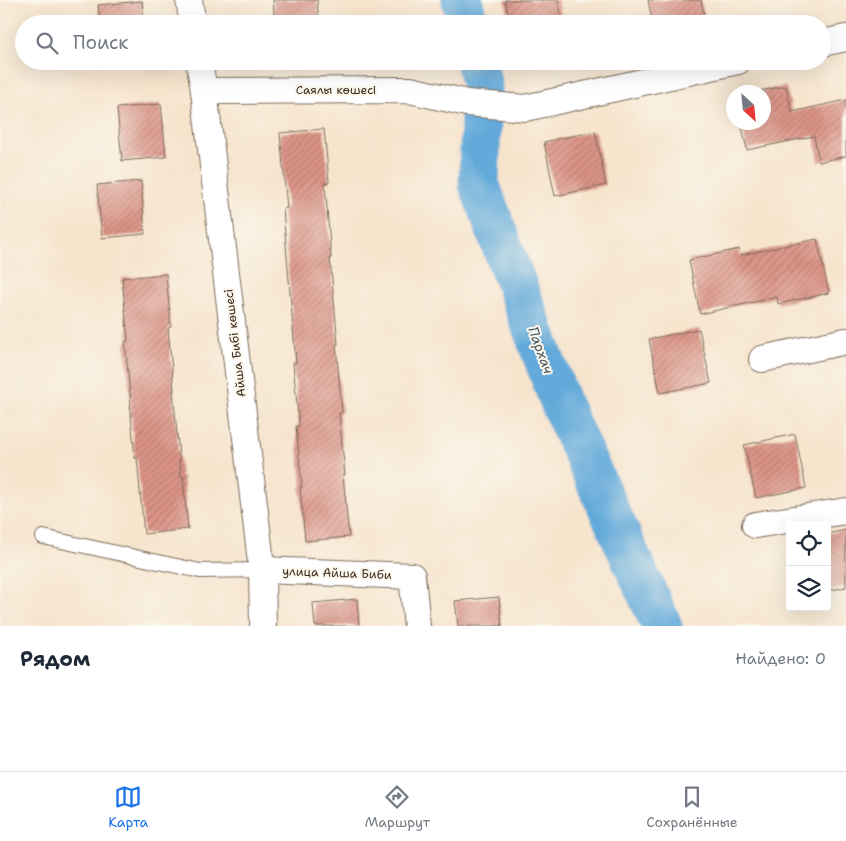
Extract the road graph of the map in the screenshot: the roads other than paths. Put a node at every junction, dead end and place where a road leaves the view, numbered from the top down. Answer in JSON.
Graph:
{"nodes":[{"id":1,"x":189,"y":0,"type":"edge"},
{"id":2,"x":192,"y":15,"type":"edge"},
{"id":3,"x":846,"y":38,"type":"edge"},
{"id":4,"x":831,"y":41,"type":"edge"},
{"id":5,"x":200,"y":70,"type":"edge"},
{"id":6,"x":697,"y":70,"type":"edge"},
{"id":7,"x":204,"y":91,"type":"junction"},
{"id":8,"x":846,"y":341,"type":"edge"},
{"id":9,"x":762,"y":359,"type":"dead end"},
{"id":10,"x":846,"y":511,"type":"edge"},
{"id":11,"x":756,"y":525,"type":"dead end"},
{"id":12,"x":43,"y":537,"type":"dead end"},
{"id":13,"x":262,"y":570,"type":"junction"},
{"id":14,"x":263,"y":626,"type":"edge"},
{"id":15,"x":417,"y":626,"type":"edge"}],
"edges":[{"from":1,"to":2,"type":"street"},
{"from":3,"to":4,"type":"street"},
{"from":5,"to":7,"type":"street","name":"Айша Бибі көшесі"},
{"from":6,"to":7,"type":"street","name":"Саялы көшесі"},
{"from":7,"to":13,"type":"street","name":"Айша Бибі көшесі"},
{"from":8,"to":9,"type":"street"},
{"from":10,"to":11,"type":"street"},
{"from":12,"to":13,"type":"lane"},
{"from":13,"to":14,"type":"street","name":"Айша Бибі көшесі"},
{"from":13,"to":15,"type":"street","name":"улица Айша Биби"}]}
